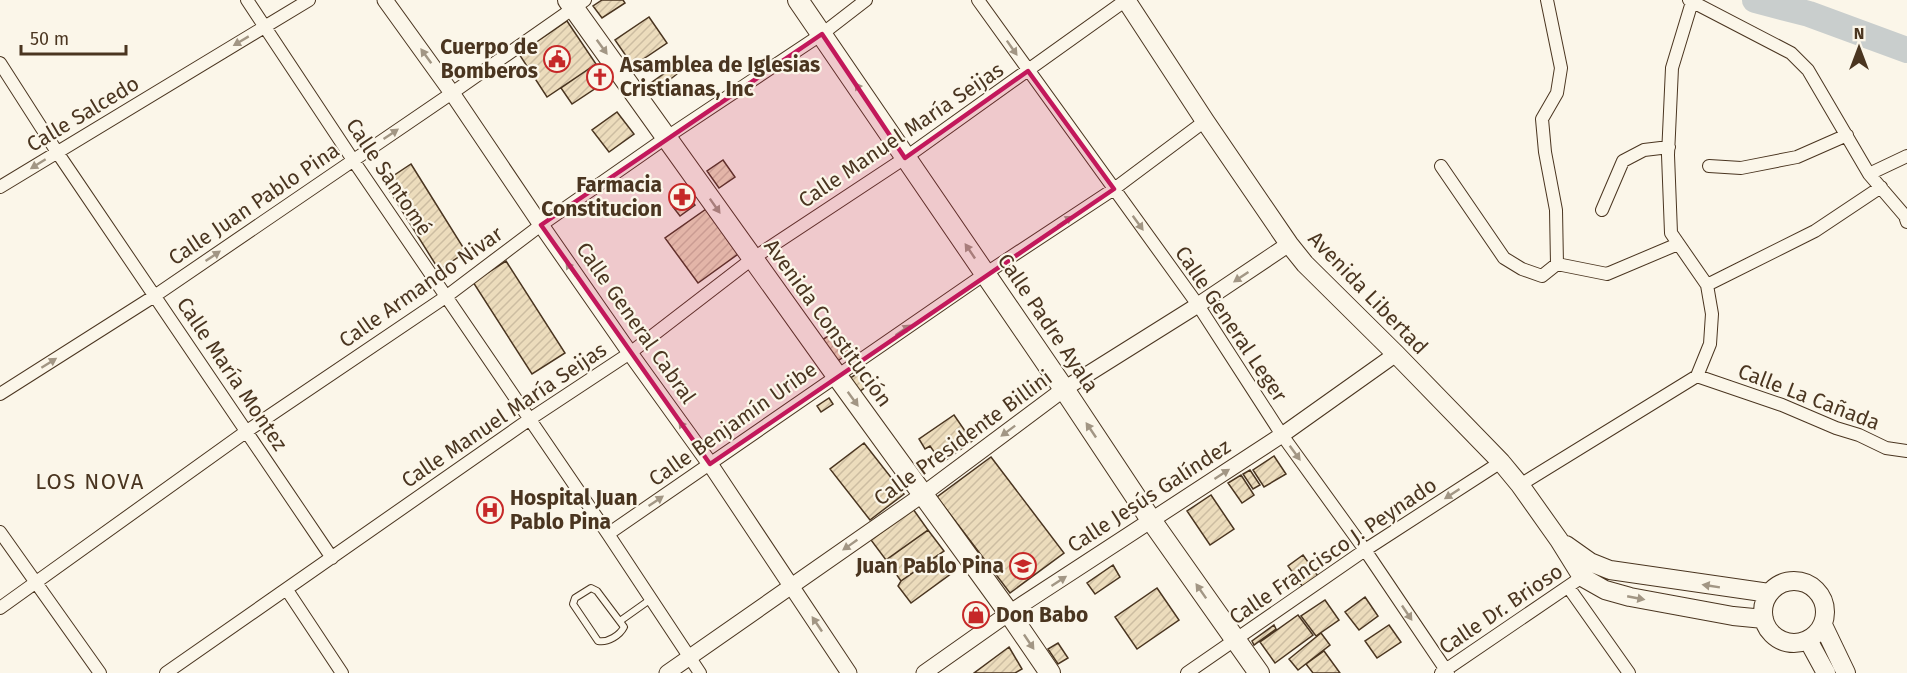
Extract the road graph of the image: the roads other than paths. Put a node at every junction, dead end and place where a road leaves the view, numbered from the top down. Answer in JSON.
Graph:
{"nodes":[{"id":1,"x":247,"y":0,"type":"edge"},
{"id":2,"x":309,"y":0,"type":"edge"},
{"id":3,"x":385,"y":0,"type":"edge"},
{"id":4,"x":798,"y":0,"type":"edge"},
{"id":5,"x":866,"y":0,"type":"edge"},
{"id":6,"x":978,"y":0,"type":"edge"},
{"id":7,"x":1126,"y":0,"type":"edge"},
{"id":8,"x":1547,"y":0,"type":"edge"},
{"id":9,"x":1690,"y":1,"type":"edge"},
{"id":10,"x":575,"y":2,"type":"edge"},
{"id":11,"x":265,"y":27,"type":"junction"},
{"id":12,"x":822,"y":34,"type":"junction"},
{"id":13,"x":0,"y":63,"type":"edge"},
{"id":14,"x":1028,"y":71,"type":"junction"},
{"id":15,"x":453,"y":93,"type":"junction"},
{"id":16,"x":1205,"y":121,"type":"junction"},
{"id":17,"x":1847,"y":135,"type":"junction"},
{"id":18,"x":667,"y":137,"type":"junction"},
{"id":19,"x":1669,"y":147,"type":"junction"},
{"id":20,"x":57,"y":152,"type":"junction"},
{"id":21,"x":1907,"y":156,"type":"edge"},
{"id":22,"x":905,"y":158,"type":"junction"},
{"id":23,"x":353,"y":160,"type":"junction"},
{"id":24,"x":1442,"y":166,"type":"dead end"},
{"id":25,"x":1709,"y":166,"type":"dead end"},
{"id":26,"x":1869,"y":174,"type":"junction"},
{"id":27,"x":1881,"y":187,"type":"junction"},
{"id":28,"x":0,"y":188,"type":"edge"},
{"id":29,"x":1114,"y":189,"type":"junction"},
{"id":30,"x":1602,"y":210,"type":"dead end"},
{"id":31,"x":1907,"y":222,"type":"edge"},
{"id":32,"x":541,"y":225,"type":"junction"},
{"id":33,"x":1289,"y":244,"type":"junction"},
{"id":34,"x":1678,"y":244,"type":"junction"},
{"id":35,"x":752,"y":259,"type":"junction"},
{"id":36,"x":1557,"y":264,"type":"junction"},
{"id":37,"x":985,"y":274,"type":"junction"},
{"id":38,"x":1707,"y":285,"type":"junction"},
{"id":39,"x":156,"y":295,"type":"junction"},
{"id":40,"x":447,"y":296,"type":"junction"},
{"id":41,"x":1198,"y":305,"type":"junction"},
{"id":42,"x":630,"y":353,"type":"junction"},
{"id":43,"x":1396,"y":354,"type":"junction"},
{"id":44,"x":837,"y":376,"type":"junction"},
{"id":45,"x":1697,"y":376,"type":"junction"},
{"id":46,"x":1064,"y":389,"type":"junction"},
{"id":47,"x":0,"y":394,"type":"edge"},
{"id":48,"x":530,"y":419,"type":"junction"},
{"id":49,"x":247,"y":431,"type":"junction"},
{"id":50,"x":1282,"y":435,"type":"junction"},
{"id":51,"x":1907,"y":451,"type":"edge"},
{"id":52,"x":1501,"y":462,"type":"junction"},
{"id":53,"x":710,"y":464,"type":"junction"},
{"id":54,"x":1520,"y":484,"type":"junction"},
{"id":55,"x":922,"y":495,"type":"junction"},
{"id":56,"x":1151,"y":520,"type":"junction"},
{"id":57,"x":0,"y":532,"type":"edge"},
{"id":58,"x":608,"y":534,"type":"junction"},
{"id":59,"x":1559,"y":540,"type":"junction"},
{"id":60,"x":1365,"y":550,"type":"junction"},
{"id":61,"x":332,"y":558,"type":"junction"},
{"id":62,"x":36,"y":582,"type":"junction"},
{"id":63,"x":1575,"y":582,"type":"junction"},
{"id":64,"x":791,"y":587,"type":"junction"},
{"id":65,"x":287,"y":590,"type":"junction"},
{"id":66,"x":1769,"y":593,"type":"junction"},
{"id":67,"x":651,"y":598,"type":"junction"},
{"id":68,"x":0,"y":608,"type":"edge"},
{"id":69,"x":1009,"y":613,"type":"junction"},
{"id":70,"x":1764,"y":620,"type":"junction"},
{"id":71,"x":620,"y":621,"type":"junction"},
{"id":72,"x":1823,"y":625,"type":"junction"},
{"id":73,"x":1235,"y":640,"type":"junction"},
{"id":74,"x":1808,"y":640,"type":"junction"},
{"id":75,"x":690,"y":656,"type":"junction"},
{"id":76,"x":1445,"y":672,"type":"edge"},
{"id":77,"x":100,"y":673,"type":"edge"},
{"id":78,"x":166,"y":673,"type":"edge"},
{"id":79,"x":342,"y":673,"type":"edge"},
{"id":80,"x":667,"y":673,"type":"edge"},
{"id":81,"x":700,"y":673,"type":"edge"},
{"id":82,"x":849,"y":673,"type":"edge"},
{"id":83,"x":924,"y":673,"type":"edge"},
{"id":84,"x":1050,"y":673,"type":"edge"},
{"id":85,"x":1187,"y":673,"type":"edge"},
{"id":86,"x":1259,"y":673,"type":"edge"},
{"id":87,"x":1629,"y":673,"type":"edge"},
{"id":88,"x":1826,"y":673,"type":"edge"},
{"id":89,"x":1846,"y":673,"type":"edge"}],
"edges":[{"from":1,"to":11,"type":"street","name":"Calle Santomé"},
{"from":2,"to":11,"type":"street","name":"Calle Salcedo"},
{"from":15,"to":3,"type":"street","name":"Calle General Cabral","one_way":true},
{"from":4,"to":12,"type":"main road","name":"Calle Padre Ayala"},
{"from":5,"to":12,"type":"street","name":"Calle Armando Nivar"},
{"from":6,"to":14,"type":"street","name":"Calle General Leger","one_way":true},
{"from":7,"to":14,"type":"street","name":"Calle Manuel María Seijas"},
{"from":7,"to":16,"type":"main road","name":"Avenida Libertad"},
{"from":8,"to":36,"type":"street"},
{"from":9,"to":17,"type":"street"},
{"from":9,"to":19,"type":"street"},
{"from":10,"to":15,"type":"street","name":"Calle Juan Pablo Pina"},
{"from":10,"to":18,"type":"main road","name":"Avenida Constitución","one_way":true},
{"from":11,"to":20,"type":"street","name":"Calle Salcedo","one_way":true},
{"from":11,"to":23,"type":"street","name":"Calle Santomé"},
{"from":12,"to":18,"type":"street","name":"Calle Armando Nivar"},
{"from":22,"to":12,"type":"main road","name":"Calle Padre Ayala","one_way":true},
{"from":13,"to":20,"type":"street","name":"Calle María Montez"},
{"from":14,"to":22,"type":"street","name":"Calle Manuel María Seijas"},
{"from":14,"to":29,"type":"street","name":"Calle General Leger"},
{"from":23,"to":15,"type":"street","name":"Calle Juan Pablo Pina","one_way":true},
{"from":15,"to":32,"type":"street","name":"Calle General Cabral"},
{"from":16,"to":29,"type":"street","name":"Calle Benjamín Uribe"},
{"from":16,"to":33,"type":"main road","name":"Avenida Libertad"},
{"from":17,"to":25,"type":"street"},
{"from":17,"to":26,"type":"street"},
{"from":18,"to":32,"type":"street","name":"Calle Armando Nivar"},
{"from":18,"to":35,"type":"main road","name":"Avenida Constitución","one_way":true},
{"from":19,"to":30,"type":"street"},
{"from":19,"to":34,"type":"street"},
{"from":20,"to":28,"type":"street","name":"Calle Salcedo","one_way":true},
{"from":20,"to":39,"type":"street","name":"Calle María Montez"},
{"from":21,"to":26,"type":"street"},
{"from":22,"to":35,"type":"street","name":"Calle Manuel María Seijas"},
{"from":37,"to":22,"type":"main road","name":"Calle Padre Ayala","one_way":true},
{"from":39,"to":23,"type":"street","name":"Calle Juan Pablo Pina","one_way":true},
{"from":23,"to":40,"type":"street","name":"Calle Santomé"},
{"from":24,"to":36,"type":"street"},
{"from":26,"to":27,"type":"street"},
{"from":27,"to":31,"type":"street"},
{"from":27,"to":38,"type":"street"},
{"from":37,"to":29,"type":"street","name":"Calle Benjamín Uribe","one_way":true},
{"from":29,"to":41,"type":"street","name":"Calle General Leger","one_way":true},
{"from":32,"to":40,"type":"street","name":"Calle Armando Nivar"},
{"from":42,"to":32,"type":"street","name":"Calle General Cabral","one_way":true},
{"from":33,"to":41,"type":"street","name":"Calle Presidente Billini","one_way":true},
{"from":33,"to":43,"type":"main road","name":"Avenida Libertad"},
{"from":34,"to":36,"type":"street"},
{"from":34,"to":38,"type":"street"},
{"from":35,"to":42,"type":"street","name":"Calle Manuel María Seijas"},
{"from":35,"to":44,"type":"main road","name":"Avenida Constitución"},
{"from":44,"to":37,"type":"street","name":"Calle Benjamín Uribe","one_way":true},
{"from":37,"to":46,"type":"main road","name":"Calle Padre Ayala"},
{"from":38,"to":45,"type":"street"},
{"from":47,"to":39,"type":"street","name":"Calle Juan Pablo Pina","one_way":true},
{"from":39,"to":49,"type":"street","name":"Calle María Montez"},
{"from":40,"to":48,"type":"street","name":"Calle Santomé"},
{"from":40,"to":49,"type":"street","name":"Calle Armando Nivar"},
{"from":41,"to":46,"type":"street","name":"Calle Presidente Billini"},
{"from":41,"to":50,"type":"street","name":"Calle General Leger"},
{"from":42,"to":48,"type":"street","name":"Calle Manuel María Seijas"},
{"from":53,"to":42,"type":"street","name":"Calle General Cabral","one_way":true},
{"from":43,"to":50,"type":"street","name":"Calle Jesús Galíndez"},
{"from":43,"to":52,"type":"main road","name":"Avenida Libertad"},
{"from":44,"to":53,"type":"street","name":"Calle Benjamín Uribe"},
{"from":44,"to":55,"type":"main road","name":"Avenida Constitución","one_way":true},
{"from":45,"to":51,"type":"street","name":"Calle La Cañada"},
{"from":45,"to":54,"type":"street"},
{"from":46,"to":55,"type":"street","name":"Calle Presidente Billini","one_way":true},
{"from":56,"to":46,"type":"main road","name":"Calle Padre Ayala","one_way":true},
{"from":48,"to":58,"type":"street","name":"Calle Santomé"},
{"from":48,"to":61,"type":"street","name":"Calle Manuel María Seijas"},
{"from":49,"to":61,"type":"street","name":"Calle María Montez"},
{"from":49,"to":62,"type":"street","name":"Calle Armando Nivar"},
{"from":56,"to":50,"type":"street","name":"Calle Jesús Galíndez","one_way":true},
{"from":50,"to":60,"type":"street","name":"Calle General Leger","one_way":true},
{"from":52,"to":54,"type":"main road","name":"Avenida Libertad"},
{"from":52,"to":60,"type":"street","name":"Calle Francisco J. Peynado","one_way":true},
{"from":58,"to":53,"type":"street","name":"Calle Benjamín Uribe","one_way":true},
{"from":53,"to":64,"type":"street","name":"Calle General Cabral"},
{"from":54,"to":59,"type":"main road","name":"Avenida Libertad"},
{"from":55,"to":64,"type":"street","name":"Calle Presidente Billini","one_way":true},
{"from":55,"to":69,"type":"main road","name":"Avenida Constitución"},
{"from":69,"to":56,"type":"street","name":"Calle Jesús Galíndez","one_way":true},
{"from":73,"to":56,"type":"main road","name":"Calle Padre Ayala","one_way":true},
{"from":57,"to":62,"type":"street"},
{"from":58,"to":67,"type":"street","name":"Calle Santomé"},
{"from":59,"to":63,"type":"main road","name":"Avenida Libertad"},
{"from":66,"to":59,"type":"main road","name":"Avenida Libertad","one_way":true},
{"from":60,"to":73,"type":"street","name":"Calle Francisco J. Peynado"},
{"from":60,"to":76,"type":"street","name":"Calle General Leger","one_way":true},
{"from":61,"to":65,"type":"street","name":"Calle Manuel María Seijas"},
{"from":62,"to":68,"type":"street","name":"Calle Armando Nivar"},
{"from":62,"to":77,"type":"street"},
{"from":63,"to":70,"type":"main road","one_way":true},
{"from":63,"to":76,"type":"street","name":"Calle Dr. Brioso"},
{"from":63,"to":87,"type":"street"},
{"from":64,"to":75,"type":"street","name":"Calle Presidente Billini"},
{"from":82,"to":64,"type":"street","name":"Calle General Cabral","one_way":true},
{"from":65,"to":78,"type":"street","name":"Calle Manuel María Seijas"},
{"from":65,"to":79,"type":"street"},
{"from":66,"to":70,"type":"main road"},
{"from":66,"to":72,"type":"main road"},
{"from":67,"to":71,"type":"lane"},
{"from":67,"to":75,"type":"street","name":"Calle Santomé"},
{"from":69,"to":83,"type":"street","name":"Calle Jesús Galíndez"},
{"from":69,"to":84,"type":"main road","name":"Avenida Constitución","one_way":true},
{"from":70,"to":74,"type":"main road"},
{"from":71,"to":71,"type":"lane"},
{"from":72,"to":74,"type":"main road"},
{"from":72,"to":89,"type":"main road"},
{"from":73,"to":85,"type":"street","name":"Calle Francisco J. Peynado"},
{"from":73,"to":86,"type":"main road","name":"Calle Padre Ayala"},
{"from":74,"to":88,"type":"main road"},
{"from":75,"to":80,"type":"street","name":"Calle Presidente Billini"},
{"from":75,"to":81,"type":"street","name":"Calle Santomé"}]}
